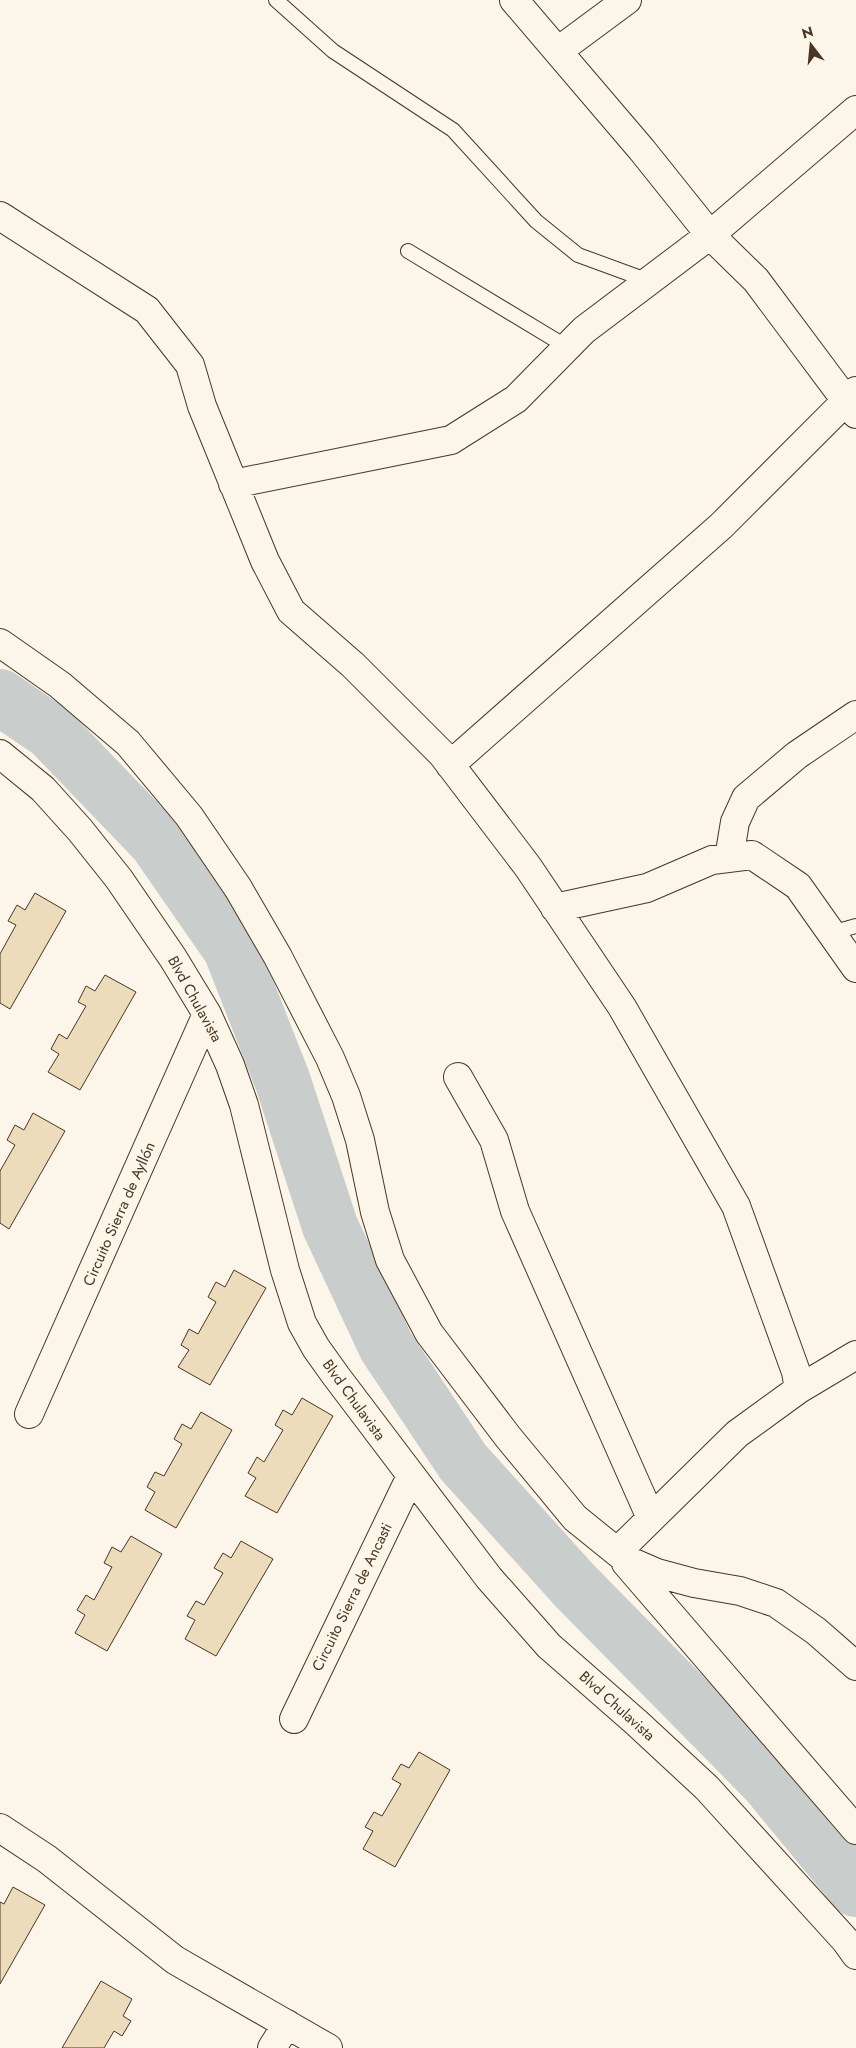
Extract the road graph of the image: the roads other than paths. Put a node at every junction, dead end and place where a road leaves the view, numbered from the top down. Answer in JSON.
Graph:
{"nodes":[{"id":1,"x":276,"y":0,"type":"edge"},
{"id":2,"x":514,"y":0,"type":"edge"},
{"id":3,"x":627,"y":0,"type":"edge"},
{"id":4,"x":558,"y":51,"type":"junction"},
{"id":5,"x":856,"y":110,"type":"edge"},
{"id":6,"x":0,"y":216,"type":"edge"},
{"id":7,"x":710,"y":234,"type":"junction"},
{"id":8,"x":408,"y":251,"type":"dead end"},
{"id":9,"x":649,"y":281,"type":"junction"},
{"id":10,"x":568,"y":347,"type":"junction"},
{"id":11,"x":853,"y":402,"type":"edge"},
{"id":12,"x":233,"y":484,"type":"junction"},
{"id":13,"x":0,"y":643,"type":"edge"},
{"id":14,"x":856,"y":715,"type":"edge"},
{"id":15,"x":0,"y":754,"type":"edge"},
{"id":16,"x":450,"y":765,"type":"junction"},
{"id":17,"x":729,"y":858,"type":"junction"},
{"id":18,"x":556,"y":908,"type":"junction"},
{"id":19,"x":844,"y":929,"type":"edge"},
{"id":20,"x":856,"y":968,"type":"edge"},
{"id":21,"x":207,"y":1014,"type":"junction"},
{"id":22,"x":458,"y":1077,"type":"dead end"},
{"id":23,"x":856,"y":1355,"type":"edge"},
{"id":24,"x":799,"y":1389,"type":"junction"},
{"id":25,"x":29,"y":1414,"type":"dead end"},
{"id":26,"x":411,"y":1476,"type":"junction"},
{"id":27,"x":651,"y":1518,"type":"junction"},
{"id":28,"x":617,"y":1552,"type":"junction"},
{"id":29,"x":856,"y":1666,"type":"edge"},
{"id":30,"x":294,"y":1719,"type":"dead end"},
{"id":31,"x":0,"y":1828,"type":"edge"},
{"id":32,"x":856,"y":1830,"type":"edge"},
{"id":33,"x":856,"y":1955,"type":"edge"},
{"id":34,"x":287,"y":2024,"type":"junction"},
{"id":35,"x":272,"y":2048,"type":"edge"},
{"id":36,"x":328,"y":2048,"type":"edge"}],
"edges":[{"from":1,"to":9,"type":"lane"},
{"from":2,"to":4,"type":"street"},
{"from":3,"to":4,"type":"street"},
{"from":4,"to":7,"type":"street"},
{"from":5,"to":7,"type":"street"},
{"from":6,"to":12,"type":"street"},
{"from":7,"to":9,"type":"street"},
{"from":7,"to":11,"type":"street"},
{"from":8,"to":10,"type":"lane"},
{"from":9,"to":10,"type":"street"},
{"from":10,"to":12,"type":"street"},
{"from":11,"to":16,"type":"street"},
{"from":12,"to":16,"type":"street"},
{"from":13,"to":28,"type":"street"},
{"from":14,"to":17,"type":"street"},
{"from":15,"to":21,"type":"street","name":"Blvd Chulavista"},
{"from":16,"to":18,"type":"street"},
{"from":17,"to":18,"type":"street"},
{"from":17,"to":19,"type":"street"},
{"from":18,"to":24,"type":"street"},
{"from":19,"to":20,"type":"street"},
{"from":21,"to":25,"type":"street","name":"Circuito Sierra de Ayllón"},
{"from":21,"to":26,"type":"street","name":"Blvd Chulavista"},
{"from":22,"to":27,"type":"street"},
{"from":23,"to":24,"type":"street"},
{"from":24,"to":27,"type":"street"},
{"from":26,"to":30,"type":"street","name":"Circuito Sierra de Ancasti"},
{"from":26,"to":33,"type":"street","name":"Blvd Chulavista"},
{"from":27,"to":28,"type":"street"},
{"from":28,"to":29,"type":"street"},
{"from":28,"to":32,"type":"street"},
{"from":31,"to":34,"type":"street"},
{"from":34,"to":35,"type":"street"},
{"from":34,"to":36,"type":"street"}]}
